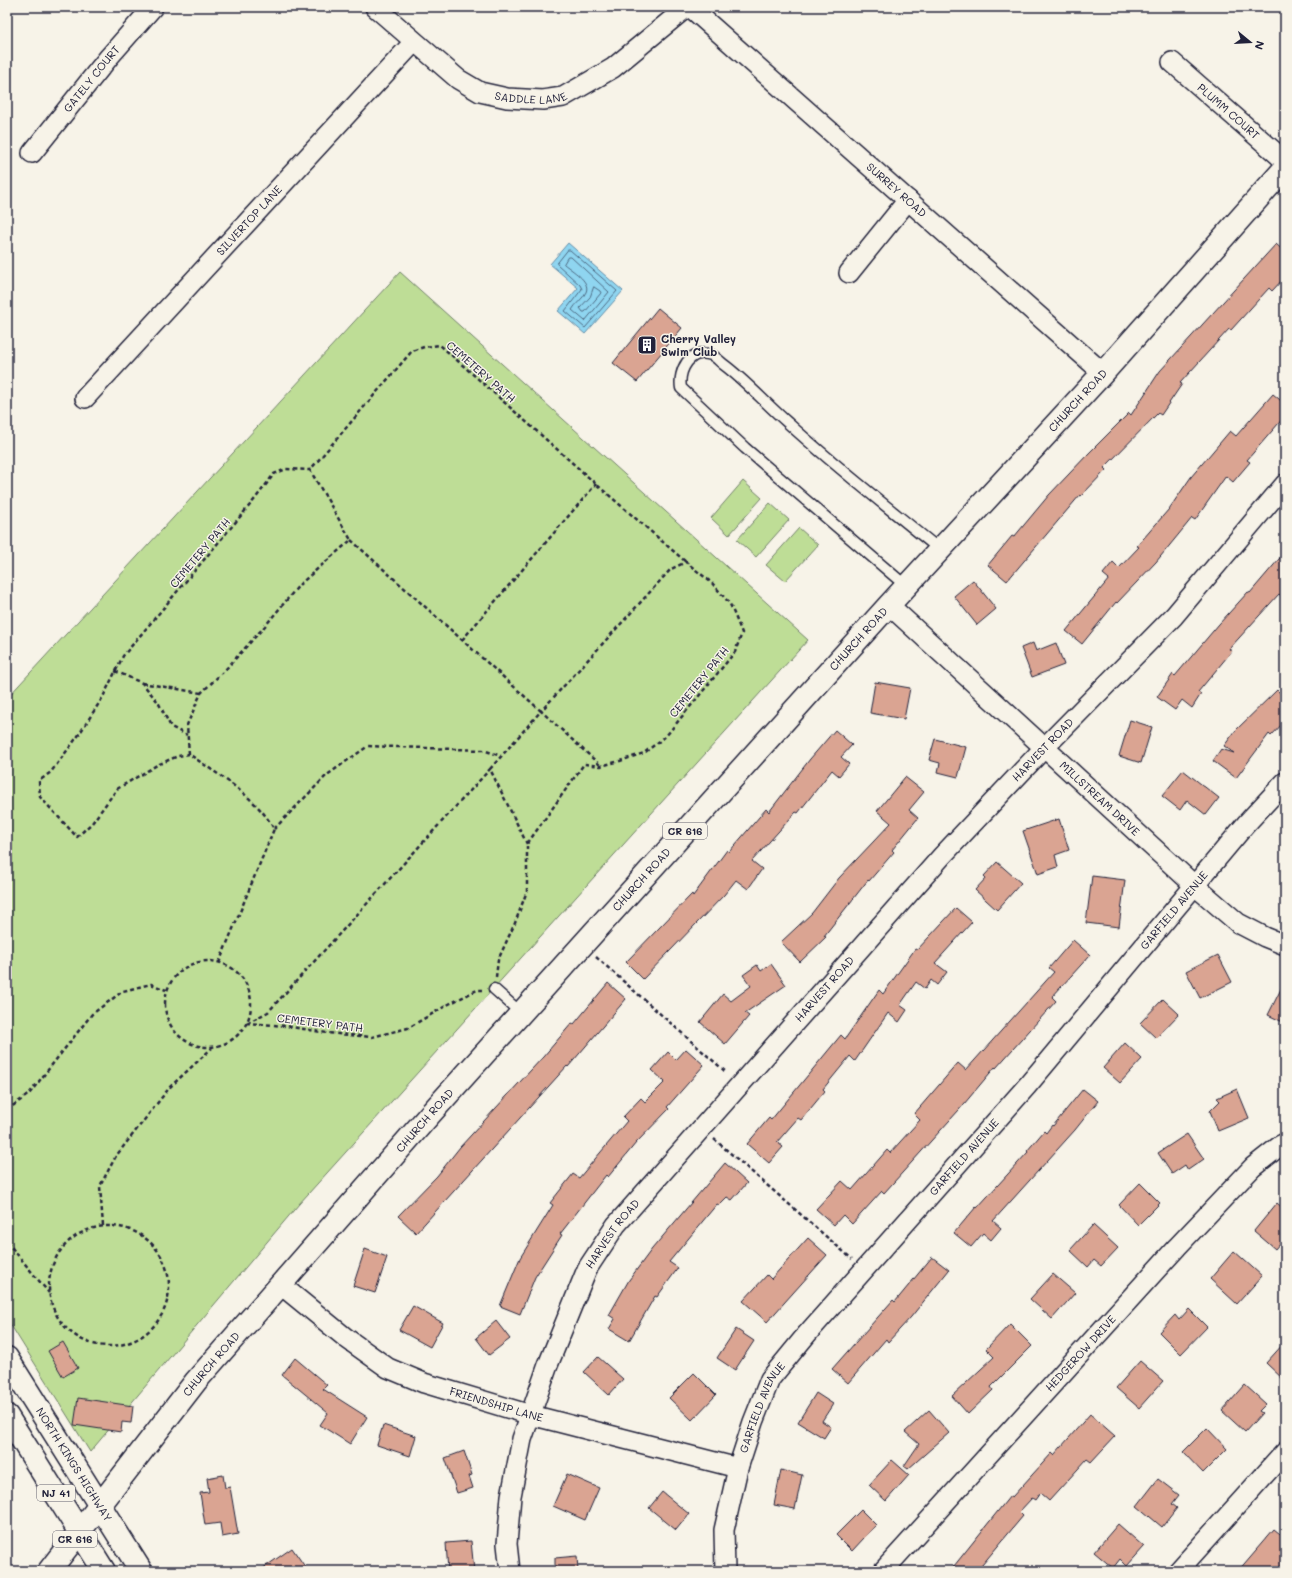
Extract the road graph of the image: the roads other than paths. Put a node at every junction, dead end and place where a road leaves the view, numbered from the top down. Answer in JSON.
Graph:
{"nodes":[{"id":1,"x":153,"y":7,"type":"edge"},
{"id":2,"x":375,"y":7,"type":"edge"},
{"id":3,"x":688,"y":7,"type":"edge"},
{"id":4,"x":414,"y":42,"type":"junction"},
{"id":5,"x":1172,"y":62,"type":"dead end"},
{"id":6,"x":32,"y":153,"type":"dead end"},
{"id":7,"x":1285,"y":161,"type":"edge"},
{"id":8,"x":1285,"y":168,"type":"edge"},
{"id":9,"x":908,"y":200,"type":"junction"},
{"id":10,"x":849,"y":273,"type":"dead end"},
{"id":11,"x":1103,"y":373,"type":"junction"},
{"id":12,"x":85,"y":398,"type":"dead end"},
{"id":13,"x":1285,"y":484,"type":"edge"},
{"id":14,"x":940,"y":550,"type":"junction"},
{"id":15,"x":906,"y":586,"type":"junction"},
{"id":16,"x":889,"y":605,"type":"junction"},
{"id":17,"x":1044,"y":748,"type":"junction"},
{"id":18,"x":1285,"y":782,"type":"edge"},
{"id":19,"x":1194,"y":885,"type":"junction"},
{"id":20,"x":1285,"y":945,"type":"edge"},
{"id":21,"x":494,"y":988,"type":"road end"},
{"id":22,"x":521,"y":1013,"type":"junction"},
{"id":23,"x":1285,"y":1143,"type":"edge"},
{"id":24,"x":281,"y":1285,"type":"junction"},
{"id":25,"x":7,"y":1358,"type":"edge"},
{"id":26,"x":530,"y":1415,"type":"junction"},
{"id":27,"x":7,"y":1416,"type":"edge"},
{"id":28,"x":1285,"y":1452,"type":"edge"},
{"id":29,"x":738,"y":1468,"type":"junction"},
{"id":30,"x":100,"y":1506,"type":"junction"},
{"id":31,"x":80,"y":1532,"type":"junction"},
{"id":32,"x":49,"y":1571,"type":"edge"},
{"id":33,"x":104,"y":1571,"type":"edge"},
{"id":34,"x":141,"y":1571,"type":"edge"},
{"id":35,"x":510,"y":1571,"type":"edge"},
{"id":36,"x":725,"y":1571,"type":"edge"},
{"id":37,"x":883,"y":1571,"type":"edge"},
{"id":38,"x":1178,"y":1571,"type":"edge"}],
"edges":[{"from":1,"to":6,"type":"street","name":"GATELY COURT"},
{"from":2,"to":4,"type":"street","name":"SADDLE LANE"},
{"from":3,"to":4,"type":"street","name":"SADDLE LANE"},
{"from":3,"to":9,"type":"street","name":"SURREY ROAD"},
{"from":4,"to":12,"type":"street","name":"SILVERTOP LANE"},
{"from":5,"to":7,"type":"street","name":"PLUMM COURT"},
{"from":8,"to":11,"type":"main road","name":"CHURCH ROAD","number":"CR 616"},
{"from":9,"to":10,"type":"street"},
{"from":9,"to":11,"type":"street","name":"SURREY ROAD"},
{"from":11,"to":14,"type":"main road","name":"CHURCH ROAD","number":"CR 616"},
{"from":13,"to":17,"type":"street","name":"HARVEST ROAD"},
{"from":14,"to":15,"type":"main road","name":"CHURCH ROAD","number":"CR 616"},
{"from":14,"to":15,"type":"lane"},
{"from":15,"to":16,"type":"main road","name":"CHURCH ROAD","number":"CR 616"},
{"from":16,"to":17,"type":"street","name":"MILLSTREAM DRIVE"},
{"from":16,"to":22,"type":"main road","name":"CHURCH ROAD","number":"CR 616"},
{"from":17,"to":19,"type":"street","name":"MILLSTREAM DRIVE"},
{"from":17,"to":26,"type":"street","name":"HARVEST ROAD"},
{"from":18,"to":19,"type":"street","name":"GARFIELD AVENUE"},
{"from":19,"to":20,"type":"street","name":"MILLSTREAM DRIVE"},
{"from":19,"to":29,"type":"street","name":"GARFIELD AVENUE"},
{"from":21,"to":22,"type":"lane"},
{"from":22,"to":24,"type":"main road","name":"CHURCH ROAD","number":"CR 616"},
{"from":23,"to":37,"type":"street","name":"HEDGEROW DRIVE"},
{"from":24,"to":26,"type":"street","name":"FRIENDSHIP LANE"},
{"from":24,"to":30,"type":"main road","name":"CHURCH ROAD","number":"CR 616"},
{"from":25,"to":30,"type":"main road","name":"NORTH KINGS HIGHWAY","number":"NJ 41"},
{"from":26,"to":29,"type":"street","name":"FRIENDSHIP LANE"},
{"from":26,"to":35,"type":"street","name":"HARVEST ROAD"},
{"from":27,"to":31,"type":"main road","number":"NJ 41"},
{"from":28,"to":38,"type":"street"},
{"from":29,"to":36,"type":"street","name":"GARFIELD AVENUE"},
{"from":30,"to":31,"type":"main road","name":"CHURCH ROAD","number":"CR 616"},
{"from":30,"to":34,"type":"main road","name":"NORTH KINGS HIGHWAY","number":"NJ 41"},
{"from":31,"to":32,"type":"main road","name":"CHURCH ROAD","number":"CR 616"},
{"from":31,"to":33,"type":"main road","number":"NJ 41"}]}
